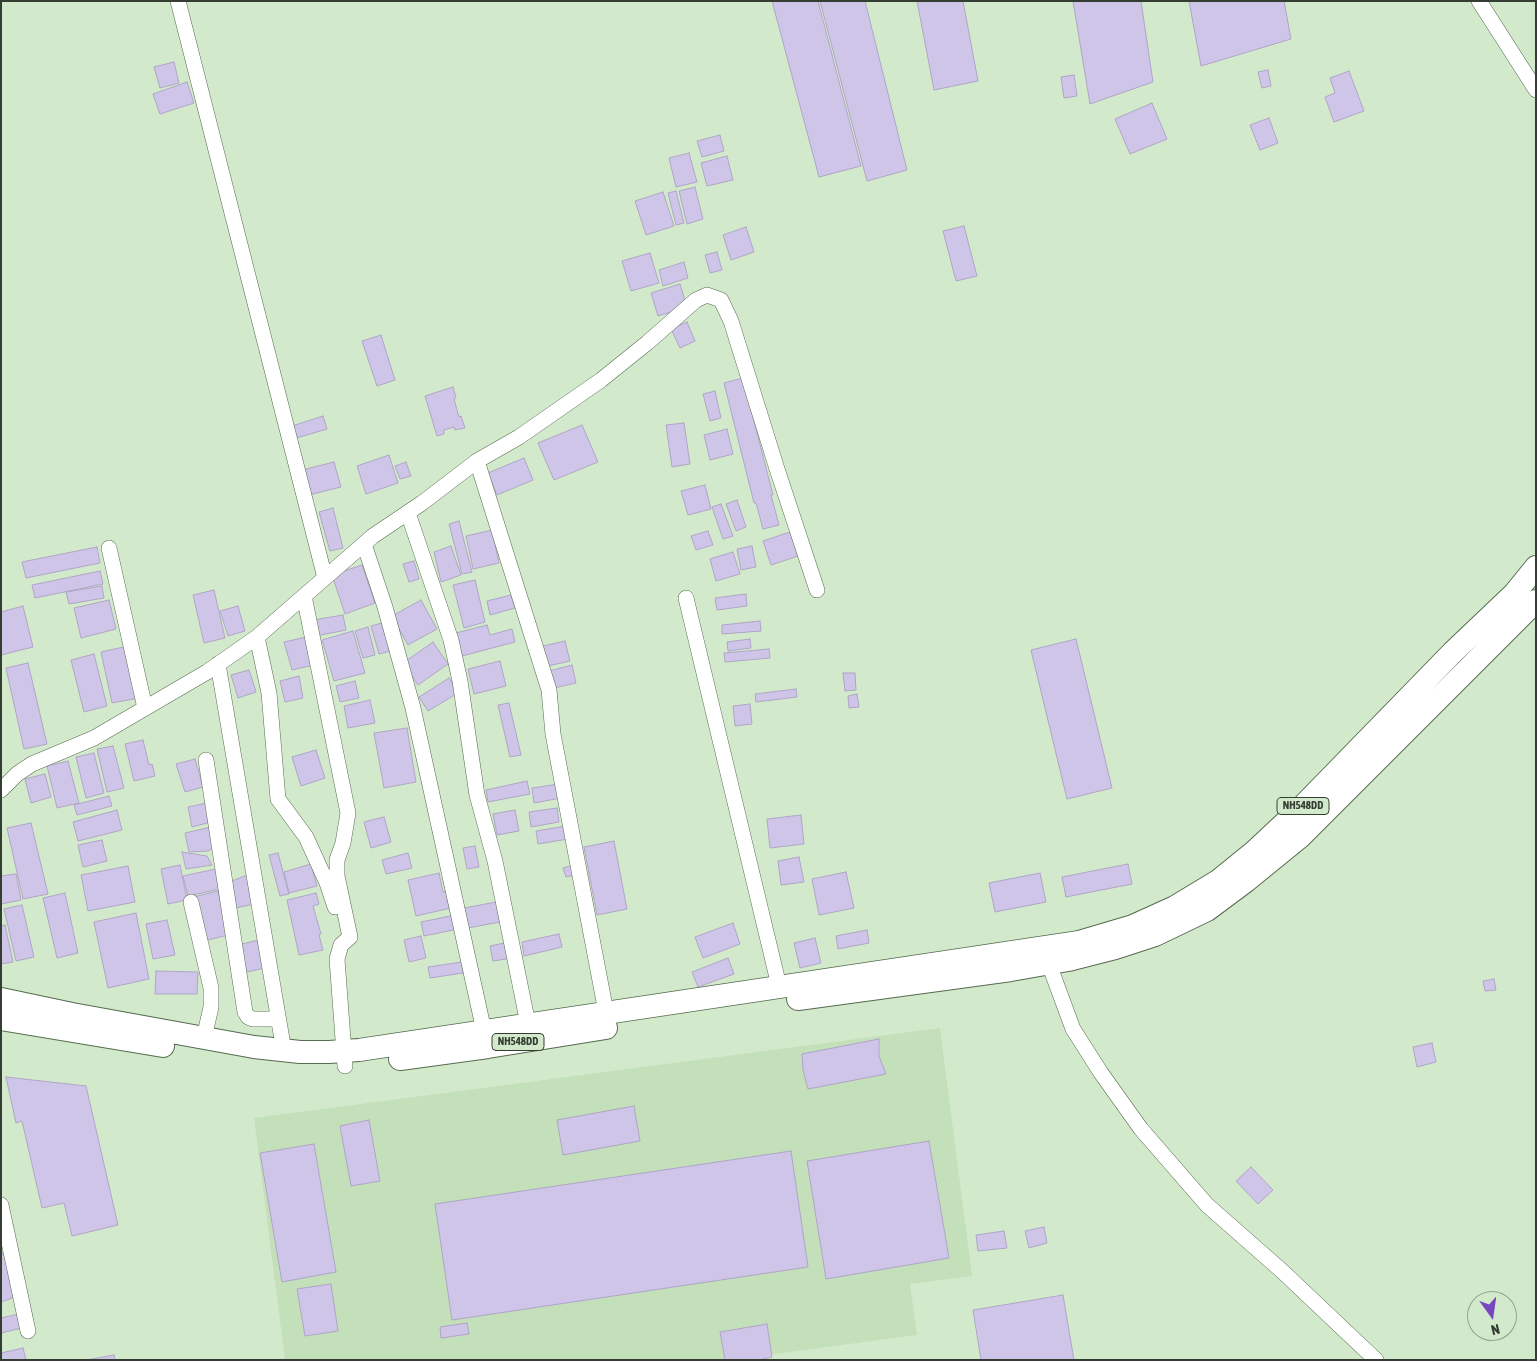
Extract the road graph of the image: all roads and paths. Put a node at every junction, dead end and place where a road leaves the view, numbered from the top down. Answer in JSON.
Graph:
{"nodes":[{"id":1,"x":178,"y":1,"type":"edge"},
{"id":2,"x":1479,"y":1,"type":"edge"},
{"id":3,"x":1536,"y":90,"type":"edge"},
{"id":4,"x":477,"y":461,"type":"junction"},
{"id":5,"x":408,"y":513,"type":"junction"},
{"id":6,"x":364,"y":544,"type":"junction"},
{"id":7,"x":109,"y":548,"type":"dead end"},
{"id":8,"x":1536,"y":567,"type":"edge"},
{"id":9,"x":325,"y":578,"type":"junction"},
{"id":10,"x":817,"y":590,"type":"dead end"},
{"id":11,"x":304,"y":596,"type":"junction"},
{"id":12,"x":686,"y":598,"type":"dead end"},
{"id":13,"x":1536,"y":601,"type":"edge"},
{"id":14,"x":258,"y":637,"type":"junction"},
{"id":15,"x":218,"y":664,"type":"junction"},
{"id":16,"x":145,"y":708,"type":"junction"},
{"id":17,"x":206,"y":760,"type":"dead end"},
{"id":18,"x":1,"y":790,"type":"edge"},
{"id":19,"x":1310,"y":813,"type":"junction"},
{"id":20,"x":191,"y":902,"type":"dead end"},
{"id":21,"x":341,"y":945,"type":"junction"},
{"id":22,"x":1046,"y":956,"type":"junction"},
{"id":23,"x":779,"y":986,"type":"junction"},
{"id":24,"x":1,"y":999,"type":"edge"},
{"id":25,"x":606,"y":1012,"type":"junction"},
{"id":26,"x":1,"y":1019,"type":"edge"},
{"id":27,"x":277,"y":1019,"type":"junction"},
{"id":28,"x":528,"y":1024,"type":"junction"},
{"id":29,"x":484,"y":1031,"type":"junction"},
{"id":30,"x":133,"y":1033,"type":"junction"},
{"id":31,"x":204,"y":1038,"type":"junction"},
{"id":32,"x":284,"y":1051,"type":"junction"},
{"id":33,"x":345,"y":1058,"type":"junction"},
{"id":34,"x":1,"y":1206,"type":"edge"},
{"id":35,"x":28,"y":1331,"type":"dead end"},
{"id":36,"x":1376,"y":1360,"type":"edge"}],
"edges":[{"from":1,"to":9,"type":"street"},
{"from":2,"to":3,"type":"street"},
{"from":4,"to":5,"type":"street"},
{"from":4,"to":10,"type":"street"},
{"from":4,"to":25,"type":"street"},
{"from":5,"to":6,"type":"street"},
{"from":5,"to":28,"type":"street"},
{"from":6,"to":9,"type":"street"},
{"from":6,"to":29,"type":"street"},
{"from":7,"to":16,"type":"street"},
{"from":8,"to":19,"type":"highway","number":"NH548DD"},
{"from":9,"to":11,"type":"street"},
{"from":11,"to":14,"type":"street"},
{"from":11,"to":21,"type":"street"},
{"from":12,"to":23,"type":"street"},
{"from":13,"to":19,"type":"highway","number":"NH548DD"},
{"from":14,"to":15,"type":"street"},
{"from":14,"to":21,"type":"street"},
{"from":15,"to":16,"type":"street"},
{"from":15,"to":27,"type":"street"},
{"from":16,"to":18,"type":"street"},
{"from":17,"to":27,"type":"street"},
{"from":19,"to":22,"type":"highway","number":"NH548DD"},
{"from":20,"to":31,"type":"street"},
{"from":21,"to":33,"type":"street"},
{"from":22,"to":23,"type":"highway","number":"NH548DD"},
{"from":22,"to":33,"type":"highway","number":"NH548DD"},
{"from":22,"to":36,"type":"street"},
{"from":23,"to":25,"type":"highway","number":"NH548DD"},
{"from":24,"to":30,"type":"highway","number":"NH548DD"},
{"from":25,"to":28,"type":"highway","number":"NH548DD"},
{"from":26,"to":30,"type":"highway","number":"NH548DD"},
{"from":27,"to":32,"type":"street"},
{"from":28,"to":29,"type":"highway","number":"NH548DD"},
{"from":29,"to":33,"type":"highway","number":"NH548DD"},
{"from":30,"to":31,"type":"highway","number":"NH548DD"},
{"from":30,"to":33,"type":"highway","number":"NH548DD"},
{"from":31,"to":32,"type":"highway","number":"NH548DD"},
{"from":32,"to":33,"type":"highway","number":"NH548DD"},
{"from":34,"to":35,"type":"street"}]}
